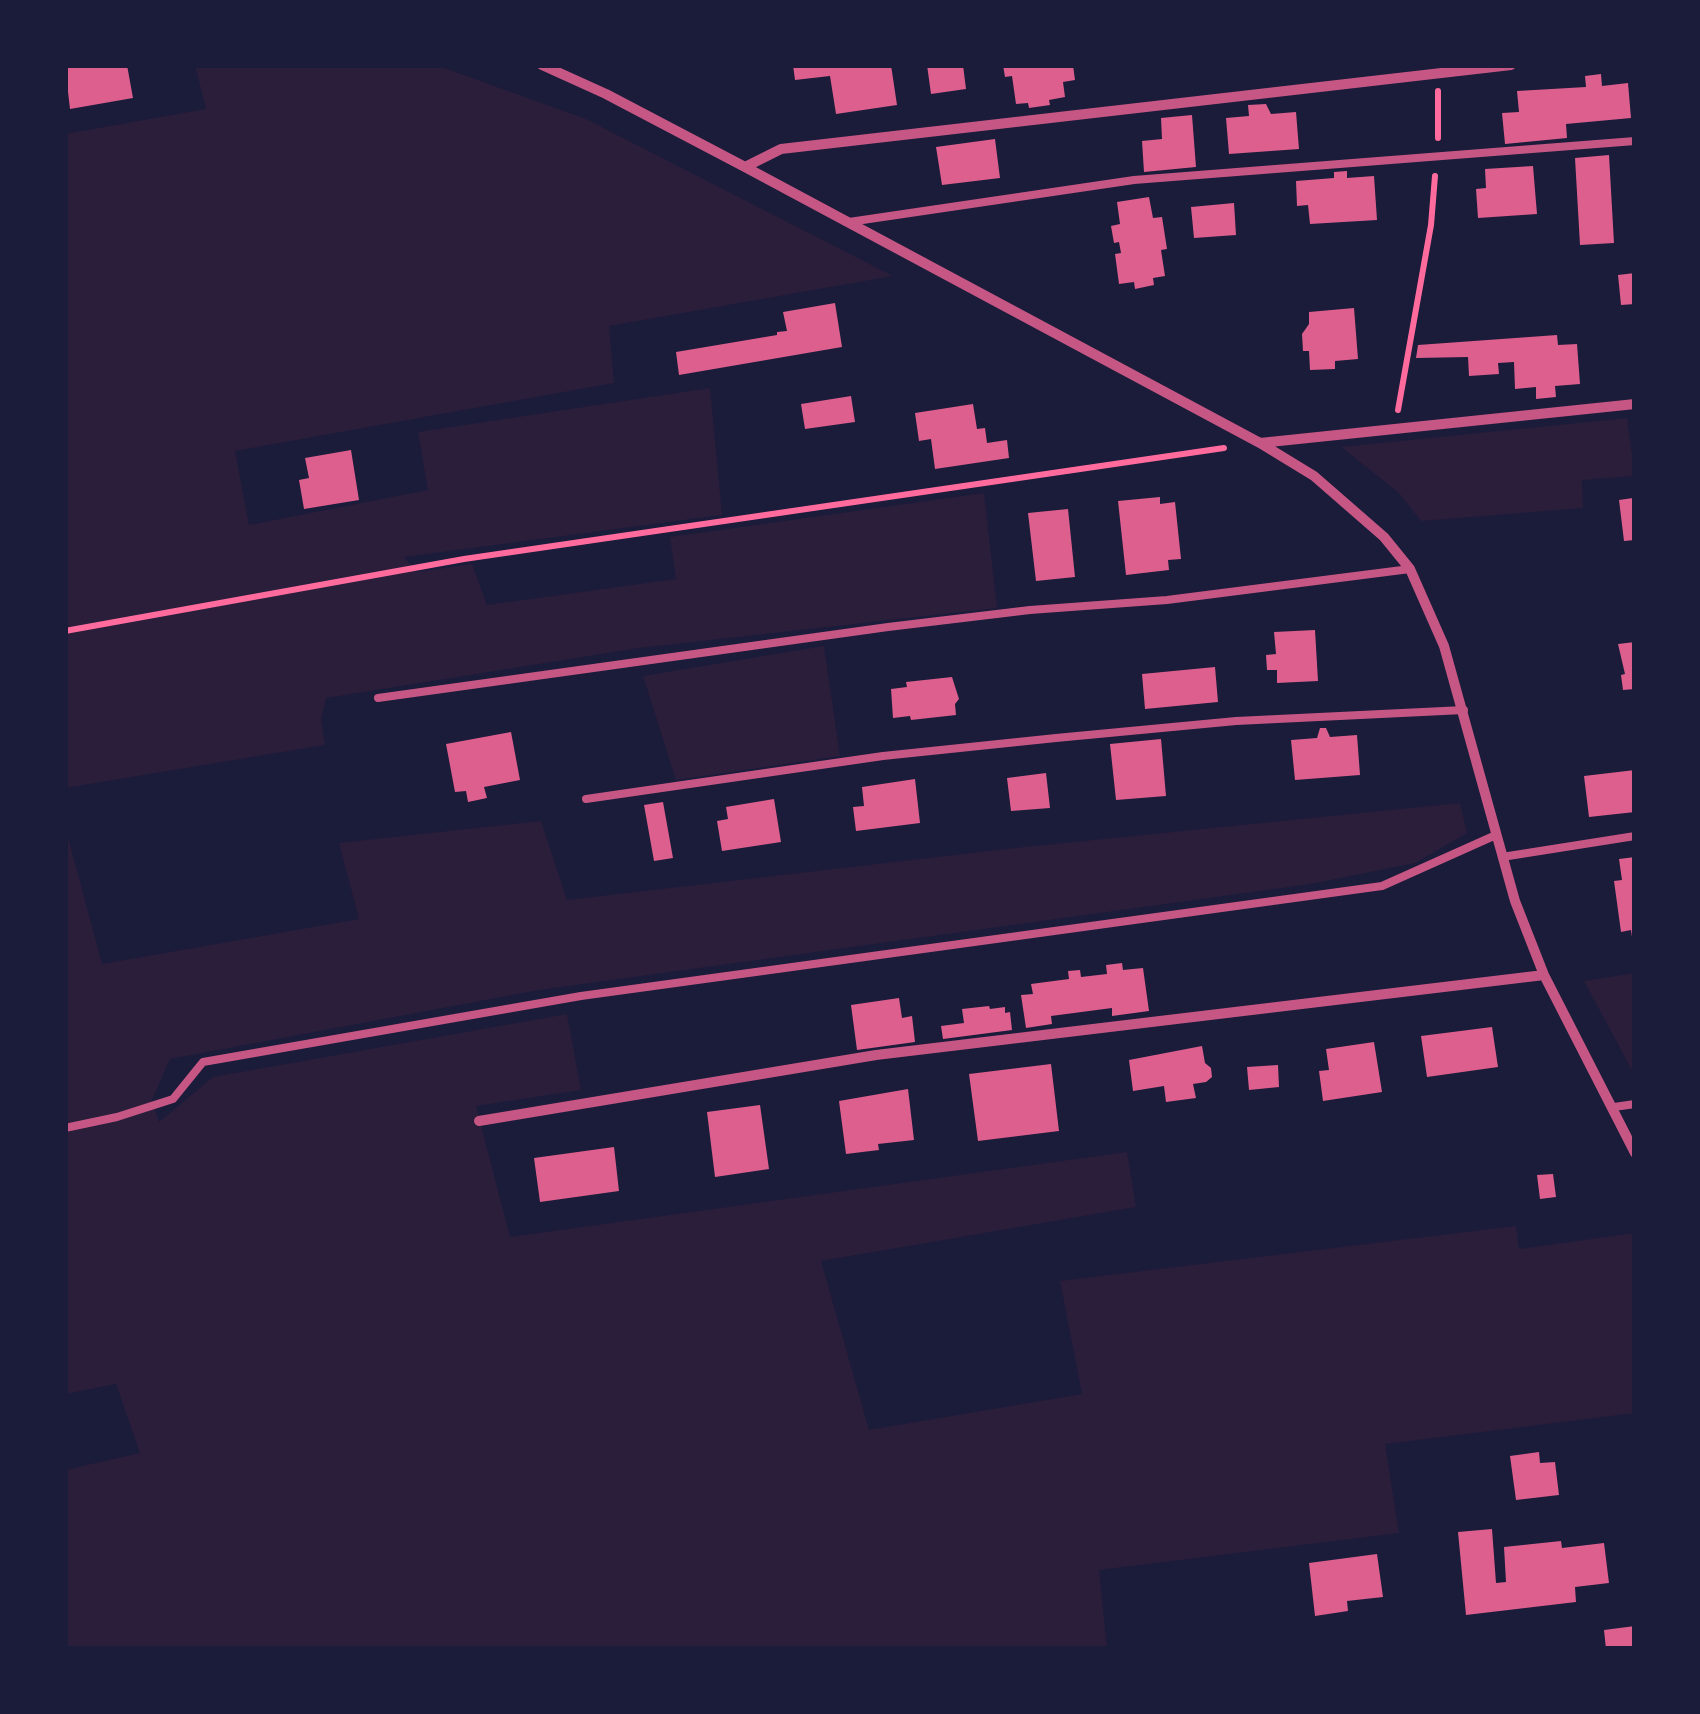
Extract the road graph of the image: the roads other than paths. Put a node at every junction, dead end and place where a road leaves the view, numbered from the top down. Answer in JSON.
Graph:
{"nodes":[{"id":1,"x":542,"y":65,"type":"edge"},
{"id":2,"x":1511,"y":65,"type":"edge"},
{"id":3,"x":1635,"y":140,"type":"edge"},
{"id":4,"x":746,"y":168,"type":"junction"},
{"id":5,"x":847,"y":222,"type":"junction"},
{"id":6,"x":1635,"y":404,"type":"edge"},
{"id":7,"x":1260,"y":443,"type":"junction"},
{"id":8,"x":1410,"y":568,"type":"junction"},
{"id":9,"x":378,"y":698,"type":"dead end"},
{"id":10,"x":1464,"y":710,"type":"junction"},
{"id":11,"x":586,"y":798,"type":"dead end"},
{"id":12,"x":1496,"y":835,"type":"junction"},
{"id":13,"x":1635,"y":836,"type":"edge"},
{"id":14,"x":1502,"y":857,"type":"junction"},
{"id":15,"x":1544,"y":975,"type":"junction"},
{"id":16,"x":1635,"y":1104,"type":"edge"},
{"id":17,"x":1614,"y":1107,"type":"junction"},
{"id":18,"x":479,"y":1120,"type":"dead end"},
{"id":19,"x":65,"y":1128,"type":"edge"},
{"id":20,"x":1635,"y":1153,"type":"edge"}],
"edges":[{"from":1,"to":4,"type":"street"},
{"from":2,"to":4,"type":"street"},
{"from":3,"to":5,"type":"lane"},
{"from":4,"to":5,"type":"street"},
{"from":5,"to":7,"type":"street"},
{"from":6,"to":7,"type":"street"},
{"from":7,"to":8,"type":"street"},
{"from":8,"to":9,"type":"lane"},
{"from":8,"to":10,"type":"street"},
{"from":10,"to":11,"type":"lane"},
{"from":10,"to":12,"type":"street"},
{"from":12,"to":14,"type":"street"},
{"from":12,"to":19,"type":"lane"},
{"from":13,"to":14,"type":"lane"},
{"from":14,"to":15,"type":"street"},
{"from":15,"to":17,"type":"street"},
{"from":15,"to":18,"type":"street"},
{"from":16,"to":17,"type":"lane"},
{"from":17,"to":20,"type":"street"}]}
